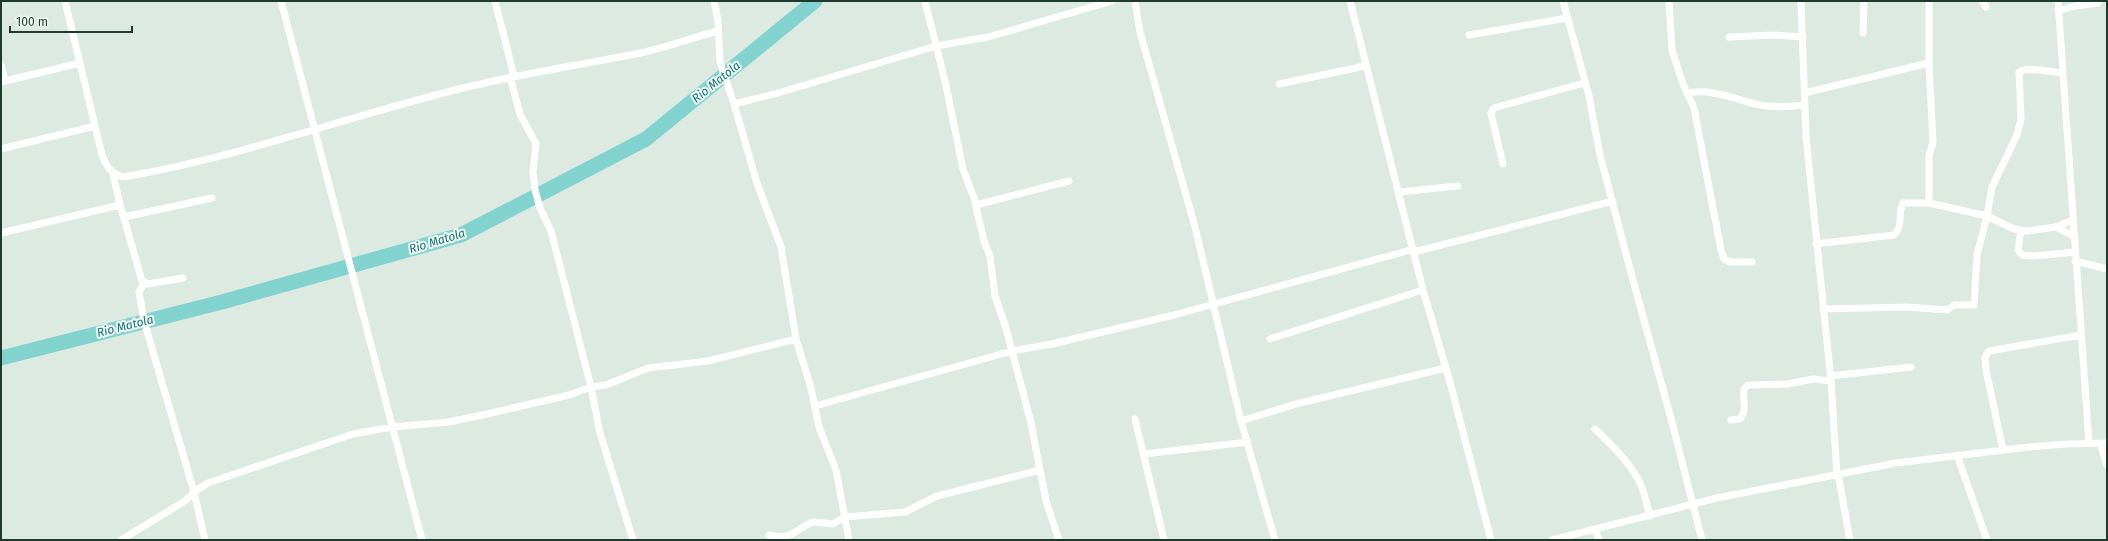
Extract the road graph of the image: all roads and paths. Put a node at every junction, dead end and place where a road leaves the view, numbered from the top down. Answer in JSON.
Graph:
{"nodes":[{"id":1,"x":65,"y":1,"type":"edge"},
{"id":2,"x":281,"y":1,"type":"edge"},
{"id":3,"x":495,"y":1,"type":"edge"},
{"id":4,"x":714,"y":1,"type":"edge"},
{"id":5,"x":925,"y":1,"type":"edge"},
{"id":6,"x":1112,"y":1,"type":"edge"},
{"id":7,"x":1135,"y":1,"type":"edge"},
{"id":8,"x":1350,"y":1,"type":"edge"},
{"id":9,"x":1563,"y":1,"type":"edge"},
{"id":10,"x":1669,"y":1,"type":"edge"},
{"id":11,"x":1801,"y":1,"type":"edge"},
{"id":12,"x":1864,"y":1,"type":"edge"},
{"id":13,"x":1929,"y":1,"type":"edge"},
{"id":14,"x":2058,"y":1,"type":"edge"},
{"id":15,"x":2099,"y":1,"type":"edge"},
{"id":16,"x":1567,"y":18,"type":"junction"},
{"id":17,"x":2059,"y":20,"type":"junction"},
{"id":18,"x":718,"y":32,"type":"junction"},
{"id":19,"x":1863,"y":33,"type":"dead end"},
{"id":20,"x":1469,"y":35,"type":"dead end"},
{"id":21,"x":1729,"y":37,"type":"dead end"},
{"id":22,"x":1803,"y":37,"type":"junction"},
{"id":23,"x":936,"y":46,"type":"junction"},
{"id":24,"x":80,"y":63,"type":"junction"},
{"id":25,"x":1929,"y":64,"type":"junction"},
{"id":26,"x":1,"y":65,"type":"edge"},
{"id":27,"x":1365,"y":66,"type":"junction"},
{"id":28,"x":2062,"y":73,"type":"junction"},
{"id":29,"x":512,"y":76,"type":"junction"},
{"id":30,"x":3,"y":81,"type":"edge"},
{"id":31,"x":1279,"y":84,"type":"dead end"},
{"id":32,"x":1584,"y":84,"type":"junction"},
{"id":33,"x":1687,"y":93,"type":"junction"},
{"id":34,"x":1804,"y":93,"type":"junction"},
{"id":35,"x":734,"y":104,"type":"junction"},
{"id":36,"x":1804,"y":105,"type":"junction"},
{"id":37,"x":95,"y":126,"type":"junction"},
{"id":38,"x":314,"y":130,"type":"junction"},
{"id":39,"x":1,"y":149,"type":"edge"},
{"id":40,"x":1503,"y":164,"type":"dead end"},
{"id":41,"x":113,"y":174,"type":"junction"},
{"id":42,"x":1069,"y":181,"type":"dead end"},
{"id":43,"x":1458,"y":186,"type":"dead end"},
{"id":44,"x":1399,"y":192,"type":"junction"},
{"id":45,"x":212,"y":198,"type":"dead end"},
{"id":46,"x":1613,"y":201,"type":"junction"},
{"id":47,"x":1930,"y":203,"type":"junction"},
{"id":48,"x":120,"y":205,"type":"junction"},
{"id":49,"x":976,"y":205,"type":"junction"},
{"id":50,"x":1987,"y":216,"type":"junction"},
{"id":51,"x":124,"y":217,"type":"junction"},
{"id":52,"x":2073,"y":220,"type":"junction"},
{"id":53,"x":2056,"y":226,"type":"junction"},
{"id":54,"x":2021,"y":230,"type":"junction"},
{"id":55,"x":1,"y":233,"type":"edge"},
{"id":56,"x":2074,"y":236,"type":"junction"},
{"id":57,"x":1816,"y":244,"type":"junction"},
{"id":58,"x":1414,"y":250,"type":"junction"},
{"id":59,"x":2074,"y":252,"type":"junction"},
{"id":60,"x":2075,"y":261,"type":"junction"},
{"id":61,"x":1752,"y":262,"type":"dead end"},
{"id":62,"x":2107,"y":269,"type":"edge"},
{"id":63,"x":183,"y":278,"type":"dead end"},
{"id":64,"x":144,"y":283,"type":"junction"},
{"id":65,"x":1423,"y":290,"type":"junction"},
{"id":66,"x":1213,"y":303,"type":"junction"},
{"id":67,"x":1823,"y":308,"type":"junction"},
{"id":68,"x":2081,"y":335,"type":"junction"},
{"id":69,"x":796,"y":339,"type":"junction"},
{"id":70,"x":1270,"y":339,"type":"dead end"},
{"id":71,"x":1012,"y":351,"type":"junction"},
{"id":72,"x":1911,"y":367,"type":"dead end"},
{"id":73,"x":1446,"y":368,"type":"junction"},
{"id":74,"x":1830,"y":378,"type":"junction"},
{"id":75,"x":591,"y":387,"type":"junction"},
{"id":76,"x":815,"y":406,"type":"junction"},
{"id":77,"x":1136,"y":419,"type":"dead end"},
{"id":78,"x":1731,"y":420,"type":"dead end"},
{"id":79,"x":1241,"y":421,"type":"junction"},
{"id":80,"x":392,"y":427,"type":"junction"},
{"id":81,"x":1595,"y":429,"type":"dead end"},
{"id":82,"x":1248,"y":442,"type":"junction"},
{"id":83,"x":2089,"y":443,"type":"junction"},
{"id":84,"x":2103,"y":443,"type":"edge"},
{"id":85,"x":2002,"y":450,"type":"junction"},
{"id":86,"x":1144,"y":454,"type":"junction"},
{"id":87,"x":1957,"y":455,"type":"junction"},
{"id":88,"x":2107,"y":465,"type":"edge"},
{"id":89,"x":1040,"y":470,"type":"junction"},
{"id":90,"x":1838,"y":474,"type":"junction"},
{"id":91,"x":194,"y":492,"type":"junction"},
{"id":92,"x":1694,"y":504,"type":"junction"},
{"id":93,"x":1650,"y":516,"type":"junction"},
{"id":94,"x":845,"y":517,"type":"junction"},
{"id":95,"x":1596,"y":529,"type":"junction"},
{"id":96,"x":769,"y":535,"type":"dead end"},
{"id":97,"x":121,"y":540,"type":"edge"},
{"id":98,"x":205,"y":540,"type":"edge"},
{"id":99,"x":422,"y":540,"type":"edge"},
{"id":100,"x":633,"y":540,"type":"edge"},
{"id":101,"x":849,"y":540,"type":"edge"},
{"id":102,"x":1059,"y":540,"type":"edge"},
{"id":103,"x":1164,"y":540,"type":"edge"},
{"id":104,"x":1275,"y":540,"type":"edge"},
{"id":105,"x":1491,"y":540,"type":"edge"},
{"id":106,"x":1552,"y":540,"type":"edge"},
{"id":107,"x":1599,"y":540,"type":"edge"},
{"id":108,"x":1702,"y":540,"type":"edge"},
{"id":109,"x":1850,"y":540,"type":"edge"},
{"id":110,"x":1987,"y":540,"type":"edge"}],
"edges":[{"from":1,"to":24,"type":"street"},
{"from":2,"to":38,"type":"street"},
{"from":3,"to":29,"type":"street"},
{"from":4,"to":18,"type":"street"},
{"from":5,"to":23,"type":"street"},
{"from":6,"to":23,"type":"street"},
{"from":7,"to":66,"type":"street"},
{"from":8,"to":27,"type":"street"},
{"from":9,"to":16,"type":"street"},
{"from":10,"to":33,"type":"street"},
{"from":11,"to":22,"type":"street"},
{"from":12,"to":19,"type":"street"},
{"from":13,"to":25,"type":"street"},
{"from":14,"to":17,"type":"street"},
{"from":15,"to":17,"type":"street"},
{"from":16,"to":20,"type":"street"},
{"from":16,"to":32,"type":"street"},
{"from":17,"to":28,"type":"street"},
{"from":18,"to":29,"type":"street"},
{"from":18,"to":35,"type":"street"},
{"from":21,"to":22,"type":"street"},
{"from":22,"to":34,"type":"street"},
{"from":23,"to":35,"type":"street"},
{"from":23,"to":49,"type":"street"},
{"from":24,"to":30,"type":"street"},
{"from":24,"to":37,"type":"street"},
{"from":25,"to":34,"type":"street"},
{"from":25,"to":47,"type":"street"},
{"from":26,"to":30,"type":"street"},
{"from":27,"to":31,"type":"street"},
{"from":27,"to":44,"type":"street"},
{"from":28,"to":50,"type":"street"},
{"from":28,"to":52,"type":"street"},
{"from":29,"to":38,"type":"street"},
{"from":29,"to":75,"type":"street"},
{"from":32,"to":40,"type":"street"},
{"from":32,"to":46,"type":"street"},
{"from":33,"to":36,"type":"street"},
{"from":33,"to":61,"type":"street"},
{"from":34,"to":36,"type":"street"},
{"from":35,"to":69,"type":"street"},
{"from":36,"to":57,"type":"street"},
{"from":37,"to":39,"type":"street"},
{"from":37,"to":41,"type":"street"},
{"from":38,"to":41,"type":"street"},
{"from":38,"to":80,"type":"street"},
{"from":41,"to":48,"type":"street"},
{"from":42,"to":49,"type":"street"},
{"from":43,"to":44,"type":"street"},
{"from":44,"to":58,"type":"street"},
{"from":45,"to":51,"type":"street"},
{"from":46,"to":58,"type":"street"},
{"from":46,"to":92,"type":"street"},
{"from":47,"to":50,"type":"street"},
{"from":47,"to":57,"type":"street"},
{"from":48,"to":51,"type":"street"},
{"from":48,"to":55,"type":"street"},
{"from":49,"to":71,"type":"street"},
{"from":50,"to":54,"type":"street"},
{"from":50,"to":67,"type":"street"},
{"from":51,"to":64,"type":"street"},
{"from":52,"to":53,"type":"street"},
{"from":52,"to":56,"type":"street"},
{"from":53,"to":54,"type":"street"},
{"from":53,"to":56,"type":"street"},
{"from":54,"to":59,"type":"street"},
{"from":56,"to":59,"type":"street"},
{"from":57,"to":67,"type":"street"},
{"from":58,"to":65,"type":"street"},
{"from":58,"to":66,"type":"street"},
{"from":59,"to":60,"type":"street"},
{"from":60,"to":62,"type":"street"},
{"from":60,"to":68,"type":"street"},
{"from":63,"to":64,"type":"street"},
{"from":64,"to":91,"type":"street"},
{"from":65,"to":70,"type":"street"},
{"from":65,"to":73,"type":"street"},
{"from":66,"to":71,"type":"street"},
{"from":66,"to":79,"type":"street"},
{"from":67,"to":74,"type":"street"},
{"from":68,"to":83,"type":"street"},
{"from":68,"to":85,"type":"street"},
{"from":69,"to":75,"type":"street"},
{"from":69,"to":76,"type":"street"},
{"from":71,"to":76,"type":"street"},
{"from":71,"to":89,"type":"street"},
{"from":72,"to":74,"type":"street"},
{"from":73,"to":79,"type":"street"},
{"from":73,"to":105,"type":"street"},
{"from":74,"to":78,"type":"street"},
{"from":74,"to":90,"type":"street"},
{"from":75,"to":80,"type":"street"},
{"from":75,"to":100,"type":"street"},
{"from":76,"to":94,"type":"street"},
{"from":77,"to":86,"type":"street"},
{"from":79,"to":82,"type":"street"},
{"from":80,"to":91,"type":"street"},
{"from":80,"to":99,"type":"street"},
{"from":81,"to":93,"type":"street"},
{"from":82,"to":86,"type":"street"},
{"from":82,"to":104,"type":"street"},
{"from":83,"to":84,"type":"street"},
{"from":83,"to":85,"type":"street"},
{"from":84,"to":88,"type":"street"},
{"from":85,"to":87,"type":"street"},
{"from":86,"to":103,"type":"street"},
{"from":87,"to":90,"type":"street"},
{"from":87,"to":110,"type":"street"},
{"from":89,"to":94,"type":"street"},
{"from":89,"to":102,"type":"street"},
{"from":90,"to":92,"type":"street"},
{"from":90,"to":109,"type":"street"},
{"from":91,"to":97,"type":"street"},
{"from":91,"to":98,"type":"street"},
{"from":92,"to":93,"type":"street"},
{"from":92,"to":108,"type":"street"},
{"from":93,"to":95,"type":"street"},
{"from":94,"to":96,"type":"street"},
{"from":94,"to":101,"type":"street"},
{"from":95,"to":106,"type":"street"},
{"from":95,"to":107,"type":"street"}]}
